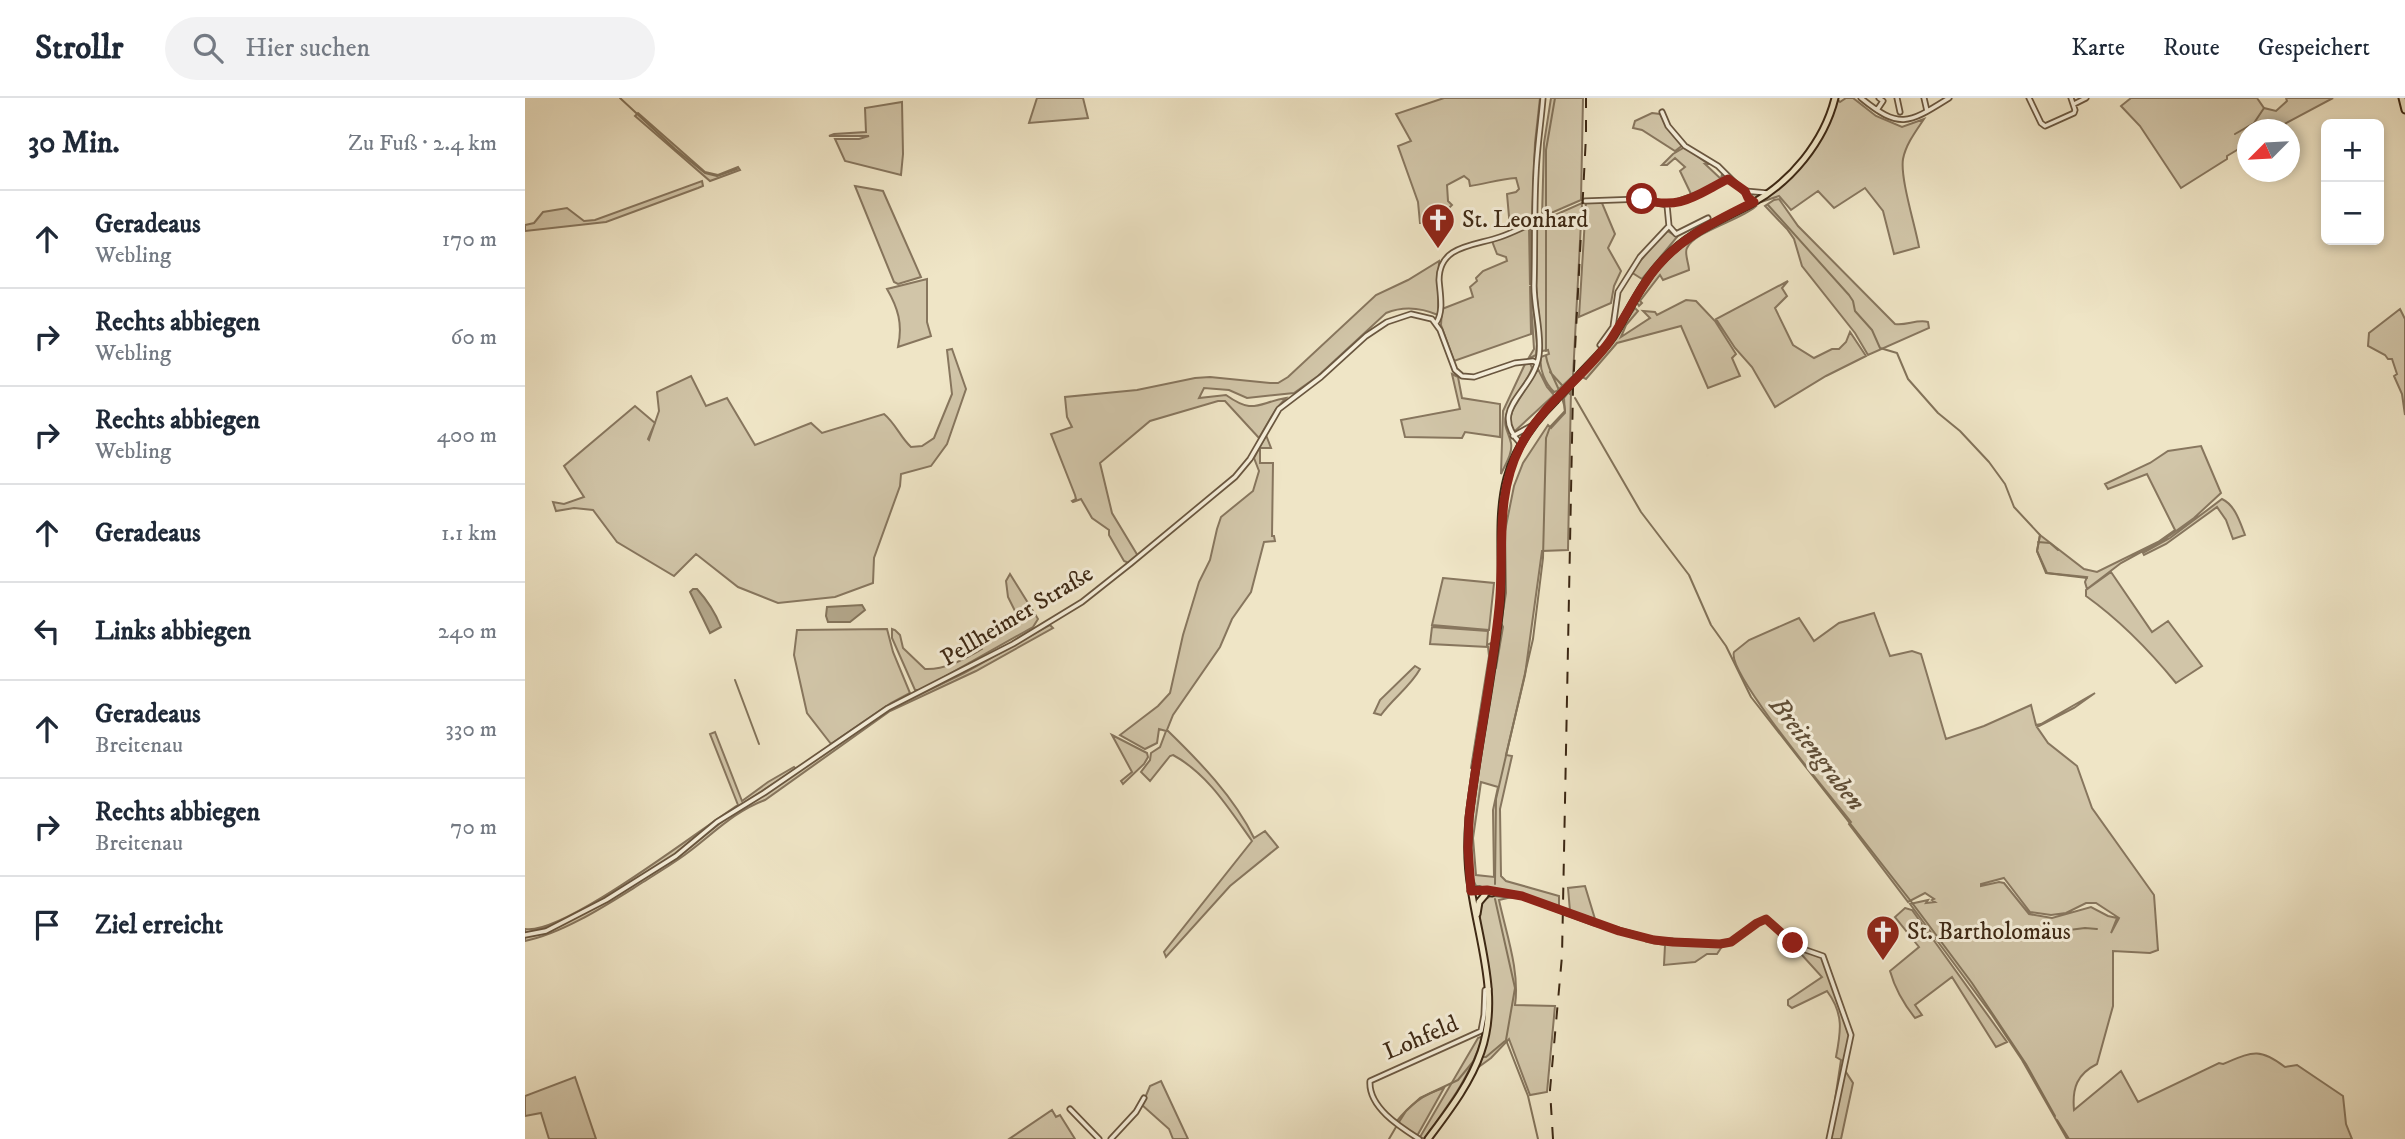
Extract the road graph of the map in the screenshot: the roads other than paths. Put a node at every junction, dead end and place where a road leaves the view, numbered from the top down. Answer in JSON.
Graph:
{"nodes":[{"id":1,"x":1543,"y":98,"type":"edge"},
{"id":2,"x":1835,"y":98,"type":"edge"},
{"id":3,"x":1861,"y":98,"type":"edge"},
{"id":4,"x":1897,"y":98,"type":"edge"},
{"id":5,"x":1924,"y":98,"type":"edge"},
{"id":6,"x":2029,"y":98,"type":"edge"},
{"id":7,"x":2070,"y":98,"type":"edge"},
{"id":8,"x":2086,"y":98,"type":"edge"},
{"id":9,"x":2402,"y":98,"type":"edge"},
{"id":10,"x":1883,"y":99,"type":"edge"},
{"id":11,"x":1947,"y":99,"type":"edge"},
{"id":12,"x":2074,"y":104,"type":"junction"},
{"id":13,"x":1877,"y":110,"type":"junction"},
{"id":14,"x":2405,"y":110,"type":"edge"},
{"id":15,"x":1662,"y":111,"type":"dead end"},
{"id":16,"x":1927,"y":111,"type":"junction"},
{"id":17,"x":1901,"y":112,"type":"dead end"},
{"id":18,"x":1728,"y":179,"type":"junction"},
{"id":19,"x":1747,"y":192,"type":"junction"},
{"id":20,"x":1767,"y":193,"type":"junction"},
{"id":21,"x":1585,"y":201,"type":"dead end"},
{"id":22,"x":1754,"y":202,"type":"junction"},
{"id":23,"x":1667,"y":205,"type":"junction"},
{"id":24,"x":1708,"y":218,"type":"dead end"},
{"id":25,"x":1535,"y":222,"type":"junction"},
{"id":26,"x":1668,"y":226,"type":"junction"},
{"id":27,"x":1436,"y":323,"type":"junction"},
{"id":28,"x":1601,"y":348,"type":"junction"},
{"id":29,"x":1537,"y":363,"type":"junction"},
{"id":30,"x":1535,"y":422,"type":"junction"},
{"id":31,"x":1513,"y":436,"type":"junction"},
{"id":32,"x":1521,"y":444,"type":"junction"},
{"id":33,"x":1471,"y":893,"type":"junction"},
{"id":34,"x":1488,"y":894,"type":"junction"},
{"id":35,"x":1476,"y":918,"type":"junction"},
{"id":36,"x":525,"y":935,"type":"edge"},
{"id":37,"x":1489,"y":989,"type":"junction"},
{"id":38,"x":1144,"y":1098,"type":"dead end"},
{"id":39,"x":1070,"y":1109,"type":"dead end"},
{"id":40,"x":1099,"y":1139,"type":"edge"},
{"id":41,"x":1111,"y":1139,"type":"edge"},
{"id":42,"x":1419,"y":1139,"type":"edge"},
{"id":43,"x":1428,"y":1139,"type":"edge"},
{"id":44,"x":1829,"y":1139,"type":"edge"}],
"edges":[{"from":1,"to":25,"type":"street"},
{"from":2,"to":20,"type":"main road"},
{"from":3,"to":13,"type":"street"},
{"from":4,"to":17,"type":"street"},
{"from":5,"to":16,"type":"street"},
{"from":6,"to":12,"type":"street"},
{"from":7,"to":12,"type":"street"},
{"from":8,"to":12,"type":"street"},
{"from":9,"to":14,"type":"main road"},
{"from":10,"to":13,"type":"street"},
{"from":11,"to":16,"type":"street"},
{"from":13,"to":16,"type":"street"},
{"from":15,"to":18,"type":"street"},
{"from":18,"to":19,"type":"street"},
{"from":18,"to":23,"type":"street"},
{"from":19,"to":20,"type":"street"},
{"from":19,"to":22,"type":"street"},
{"from":20,"to":22,"type":"main road"},
{"from":21,"to":23,"type":"street"},
{"from":22,"to":28,"type":"main road"},
{"from":23,"to":26,"type":"street"},
{"from":24,"to":26,"type":"street"},
{"from":25,"to":27,"type":"street"},
{"from":25,"to":29,"type":"street"},
{"from":26,"to":28,"type":"street"},
{"from":27,"to":29,"type":"street"},
{"from":27,"to":36,"type":"street","name":"Pellheimer Straße"},
{"from":28,"to":30,"type":"main road","bridge":true},
{"from":29,"to":31,"type":"street"},
{"from":30,"to":31,"type":"street"},
{"from":30,"to":32,"type":"main road"},
{"from":31,"to":32,"type":"street"},
{"from":32,"to":33,"type":"main road"},
{"from":33,"to":34,"type":"main road"},
{"from":33,"to":35,"type":"main road"},
{"from":34,"to":35,"type":"main road"},
{"from":34,"to":44,"type":"street"},
{"from":35,"to":37,"type":"main road"},
{"from":37,"to":42,"type":"street","name":"Lohfeld"},
{"from":37,"to":43,"type":"main road"},
{"from":38,"to":41,"type":"street"},
{"from":39,"to":40,"type":"street"}]}
